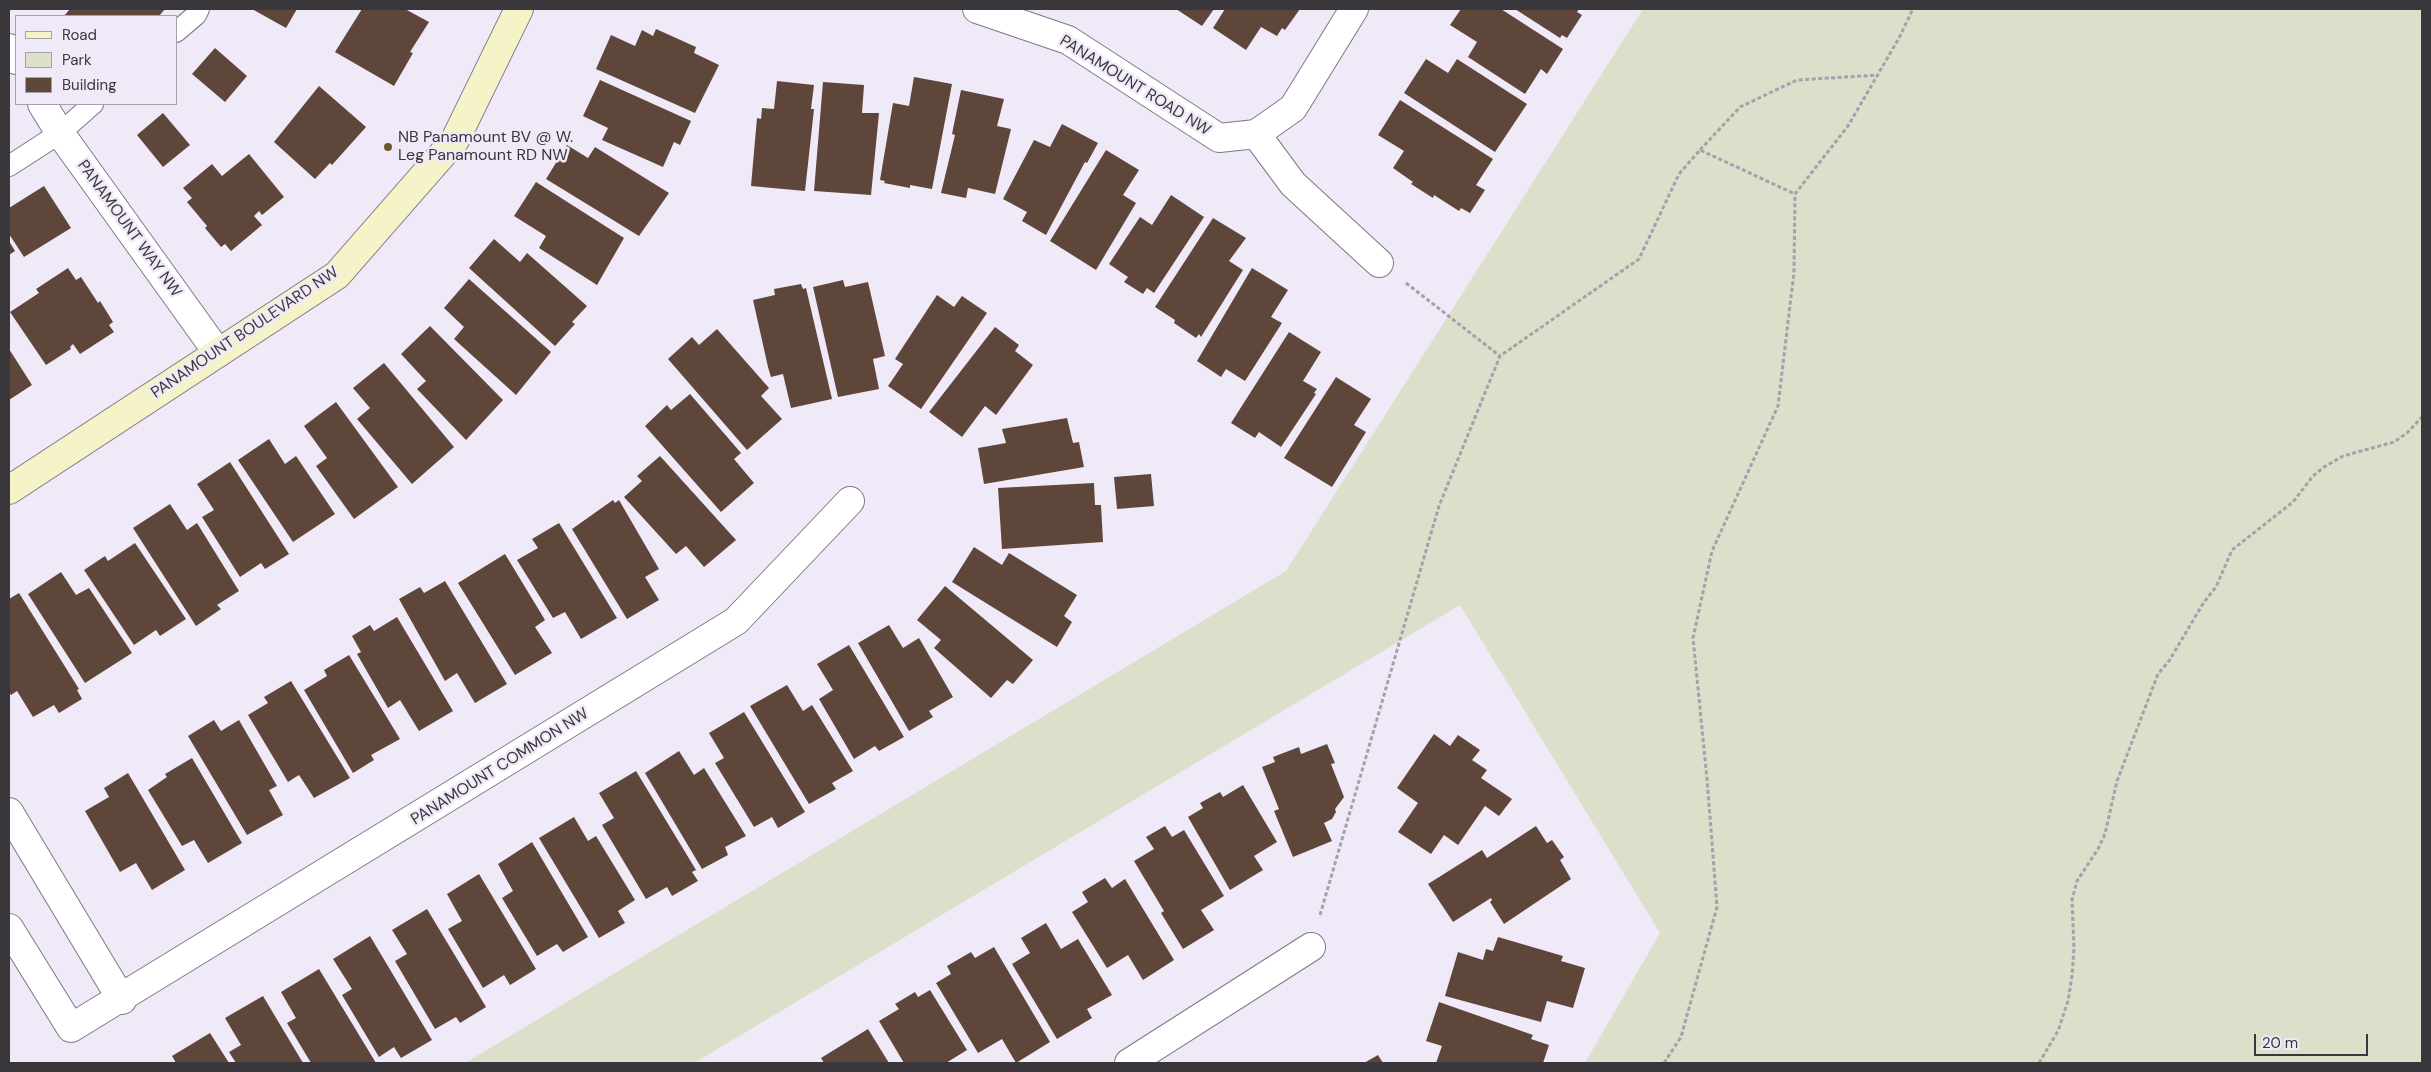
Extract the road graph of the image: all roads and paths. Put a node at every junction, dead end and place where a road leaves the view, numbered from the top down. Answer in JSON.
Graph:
{"nodes":[{"id":1,"x":199,"y":9,"type":"edge"},
{"id":2,"x":519,"y":9,"type":"edge"},
{"id":3,"x":977,"y":9,"type":"edge"},
{"id":4,"x":1354,"y":9,"type":"edge"},
{"id":5,"x":1913,"y":9,"type":"edge"},
{"id":6,"x":178,"y":30,"type":"edge"},
{"id":7,"x":1878,"y":75,"type":"junction"},
{"id":8,"x":43,"y":105,"type":"edge"},
{"id":9,"x":92,"y":105,"type":"edge"},
{"id":10,"x":60,"y":133,"type":"junction"},
{"id":11,"x":1256,"y":134,"type":"junction"},
{"id":12,"x":1700,"y":150,"type":"junction"},
{"id":13,"x":9,"y":166,"type":"edge"},
{"id":14,"x":1795,"y":194,"type":"junction"},
{"id":15,"x":1379,"y":263,"type":"joint"},
{"id":16,"x":218,"y":353,"type":"junction"},
{"id":17,"x":1500,"y":356,"type":"junction"},
{"id":18,"x":2422,"y":417,"type":"edge"},
{"id":19,"x":9,"y":490,"type":"edge"},
{"id":20,"x":850,"y":501,"type":"dead end"},
{"id":21,"x":9,"y":812,"type":"edge"},
{"id":22,"x":9,"y":928,"type":"edge"},
{"id":23,"x":1311,"y":947,"type":"joint"},
{"id":24,"x":122,"y":1000,"type":"junction"},
{"id":25,"x":1129,"y":1063,"type":"edge"},
{"id":26,"x":1664,"y":1063,"type":"edge"},
{"id":27,"x":2039,"y":1063,"type":"edge"}],
"edges":[{"from":1,"to":6,"type":"lane"},
{"from":2,"to":16,"type":"street","name":"PANAMOUNT BOULEVARD NW"},
{"from":3,"to":11,"type":"street","name":"PANAMOUNT ROAD NW"},
{"from":4,"to":11,"type":"street","name":"PANAMOUNT ROAD NW"},
{"from":5,"to":7,"type":"path"},
{"from":7,"to":12,"type":"path"},
{"from":7,"to":14,"type":"path"},
{"from":8,"to":10,"type":"street","name":"PANAMOUNT WAY NW"},
{"from":9,"to":10,"type":"lane"},
{"from":10,"to":13,"type":"lane"},
{"from":10,"to":16,"type":"street","name":"PANAMOUNT WAY NW"},
{"from":11,"to":15,"type":"street"},
{"from":12,"to":14,"type":"path"},
{"from":12,"to":17,"type":"path"},
{"from":14,"to":26,"type":"path"},
{"from":15,"to":17,"type":"path"},
{"from":16,"to":19,"type":"street","name":"PANAMOUNT BOULEVARD NW"},
{"from":17,"to":23,"type":"path"},
{"from":18,"to":27,"type":"path"},
{"from":20,"to":24,"type":"street","name":"PANAMOUNT COMMON NW"},
{"from":21,"to":24,"type":"street"},
{"from":22,"to":24,"type":"street","name":"PANAMOUNT COMMON NW"},
{"from":23,"to":25,"type":"street"}]}
